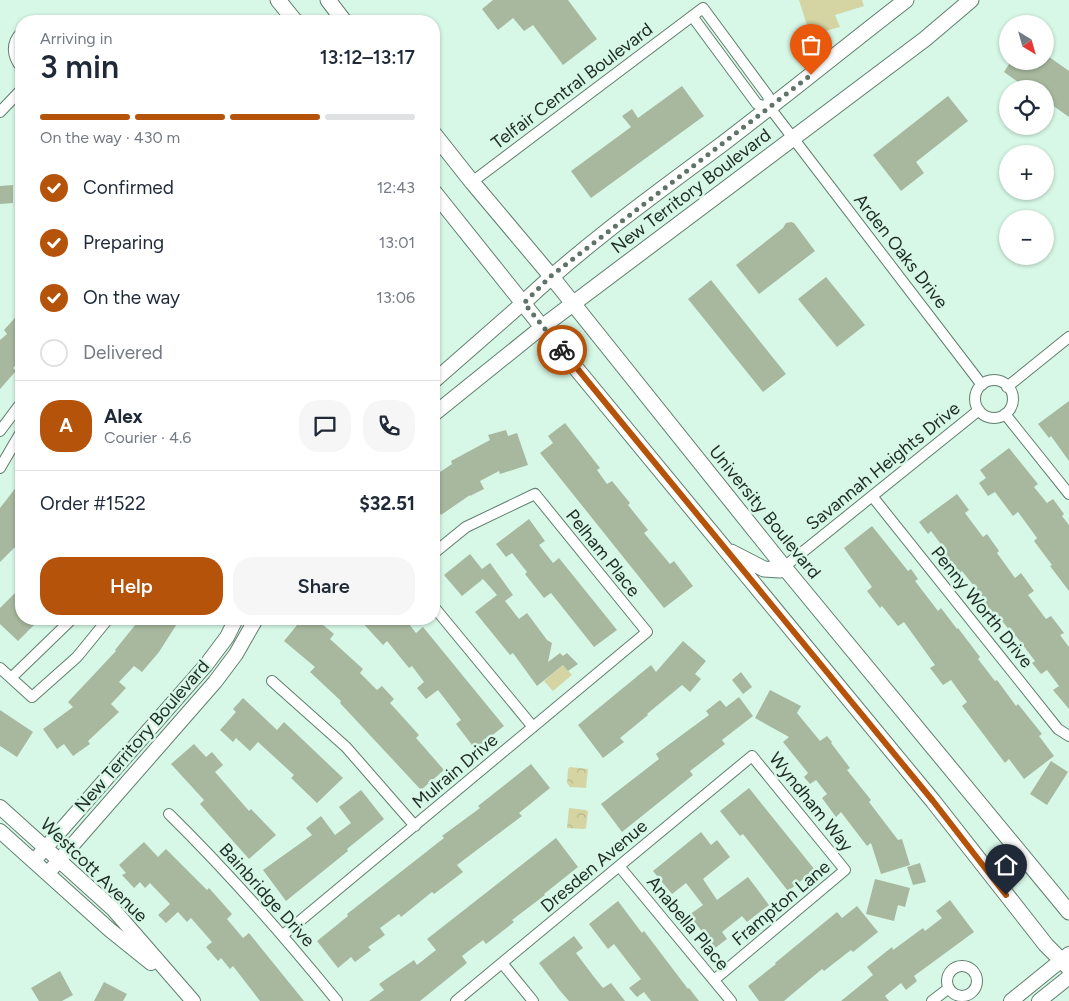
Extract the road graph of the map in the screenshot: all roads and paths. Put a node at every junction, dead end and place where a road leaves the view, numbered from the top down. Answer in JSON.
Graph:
{"nodes":[{"id":1,"x":278,"y":0,"type":"edge"},
{"id":2,"x":328,"y":0,"type":"edge"},
{"id":3,"x":906,"y":0,"type":"edge"},
{"id":4,"x":971,"y":0,"type":"edge"},
{"id":5,"x":290,"y":15,"type":"edge"},
{"id":6,"x":339,"y":15,"type":"edge"},
{"id":7,"x":692,"y":16,"type":"junction"},
{"id":8,"x":15,"y":41,"type":"edge"},
{"id":9,"x":733,"y":49,"type":"junction"},
{"id":10,"x":15,"y":56,"type":"edge"},
{"id":11,"x":722,"y":57,"type":"junction"},
{"id":12,"x":15,"y":96,"type":"edge"},
{"id":13,"x":770,"y":108,"type":"junction"},
{"id":14,"x":0,"y":112,"type":"edge"},
{"id":15,"x":793,"y":138,"type":"junction"},
{"id":16,"x":440,"y":142,"type":"edge"},
{"id":17,"x":472,"y":182,"type":"junction"},
{"id":18,"x":440,"y":199,"type":"edge"},
{"id":19,"x":551,"y":276,"type":"junction"},
{"id":20,"x":524,"y":303,"type":"junction"},
{"id":21,"x":572,"y":304,"type":"junction"},
{"id":22,"x":542,"y":327,"type":"junction"},
{"id":23,"x":1069,"y":337,"type":"edge"},
{"id":24,"x":440,"y":376,"type":"edge"},
{"id":25,"x":982,"y":385,"type":"junction"},
{"id":26,"x":1008,"y":387,"type":"junction"},
{"id":27,"x":440,"y":409,"type":"edge"},
{"id":28,"x":979,"y":410,"type":"junction"},
{"id":29,"x":15,"y":411,"type":"edge"},
{"id":30,"x":1005,"y":414,"type":"junction"},
{"id":31,"x":0,"y":431,"type":"edge"},
{"id":32,"x":15,"y":442,"type":"edge"},
{"id":33,"x":0,"y":468,"type":"edge"},
{"id":34,"x":1069,"y":494,"type":"edge"},
{"id":35,"x":872,"y":496,"type":"junction"},
{"id":36,"x":440,"y":549,"type":"edge"},
{"id":37,"x":726,"y":549,"type":"junction"},
{"id":38,"x":784,"y":567,"type":"junction"},
{"id":39,"x":440,"y":614,"type":"edge"},
{"id":40,"x":66,"y":625,"type":"edge"},
{"id":41,"x":103,"y":625,"type":"edge"},
{"id":42,"x":233,"y":625,"type":"edge"},
{"id":43,"x":253,"y":625,"type":"edge"},
{"id":44,"x":647,"y":632,"type":"joint"},
{"id":45,"x":0,"y":668,"type":"edge"},
{"id":46,"x":11,"y":678,"type":"junction"},
{"id":47,"x":272,"y":682,"type":"dead end"},
{"id":48,"x":533,"y":727,"type":"junction"},
{"id":49,"x":1069,"y":736,"type":"edge"},
{"id":50,"x":752,"y":756,"type":"joint"},
{"id":51,"x":0,"y":807,"type":"edge"},
{"id":52,"x":169,"y":814,"type":"dead end"},
{"id":53,"x":415,"y":826,"type":"junction"},
{"id":54,"x":0,"y":831,"type":"edge"},
{"id":55,"x":46,"y":848,"type":"junction"},
{"id":56,"x":60,"y":860,"type":"junction"},
{"id":57,"x":34,"y":861,"type":"junction"},
{"id":58,"x":619,"y":866,"type":"junction"},
{"id":59,"x":845,"y":870,"type":"joint"},
{"id":60,"x":48,"y":873,"type":"junction"},
{"id":61,"x":1069,"y":912,"type":"edge"},
{"id":62,"x":283,"y":935,"type":"junction"},
{"id":63,"x":1067,"y":961,"type":"edge"},
{"id":64,"x":502,"y":963,"type":"junction"},
{"id":65,"x":1069,"y":977,"type":"edge"},
{"id":66,"x":714,"y":980,"type":"junction"},
{"id":67,"x":179,"y":985,"type":"junction"},
{"id":68,"x":949,"y":988,"type":"dead end"},
{"id":69,"x":193,"y":1001,"type":"edge"},
{"id":70,"x":337,"y":1001,"type":"edge"},
{"id":71,"x":456,"y":1001,"type":"edge"},
{"id":72,"x":534,"y":1001,"type":"edge"},
{"id":73,"x":731,"y":1001,"type":"edge"},
{"id":74,"x":932,"y":1001,"type":"edge"},
{"id":75,"x":1011,"y":1001,"type":"edge"},
{"id":76,"x":1039,"y":1001,"type":"edge"}],
"edges":[{"from":1,"to":5,"type":"main road"},
{"from":2,"to":6,"type":"main road"},
{"from":3,"to":13,"type":"main road","name":"New Territory Boulevard"},
{"from":4,"to":15,"type":"main road","name":"New Territory Boulevard"},
{"from":7,"to":9,"type":"street","name":"Telfair Central Boulevard"},
{"from":7,"to":11,"type":"street","name":"Telfair Central Boulevard"},
{"from":7,"to":17,"type":"street","name":"Telfair Central Boulevard"},
{"from":8,"to":10,"type":"street"},
{"from":9,"to":11,"type":"street"},
{"from":9,"to":13,"type":"street","name":"Telfair Central Boulevard"},
{"from":11,"to":13,"type":"street","name":"Telfair Central Boulevard"},
{"from":12,"to":14,"type":"street"},
{"from":13,"to":15,"type":"street","name":"Telfair Central Boulevard"},
{"from":13,"to":19,"type":"main road","name":"New Territory Boulevard"},
{"from":15,"to":21,"type":"main road","name":"New Territory Boulevard"},
{"from":15,"to":25,"type":"street","name":"Arden Oaks Drive"},
{"from":16,"to":17,"type":"main road","name":"University Boulevard"},
{"from":17,"to":19,"type":"main road","name":"University Boulevard"},
{"from":18,"to":20,"type":"main road"},
{"from":19,"to":20,"type":"main road","name":"New Territory Boulevard"},
{"from":19,"to":21,"type":"main road","name":"University Boulevard"},
{"from":20,"to":22,"type":"main road"},
{"from":20,"to":24,"type":"street","name":"New Territory Boulevard"},
{"from":21,"to":22,"type":"main road","name":"New Territory Boulevard"},
{"from":21,"to":38,"type":"main road","name":"University Boulevard"},
{"from":22,"to":27,"type":"street","name":"New Territory Boulevard"},
{"from":22,"to":37,"type":"main road"},
{"from":23,"to":26,"type":"street"},
{"from":25,"to":26,"type":"street"},
{"from":25,"to":28,"type":"street"},
{"from":26,"to":30,"type":"street"},
{"from":28,"to":30,"type":"street"},
{"from":28,"to":35,"type":"street","name":"Savannah Heights Drive"},
{"from":29,"to":31,"type":"street"},
{"from":30,"to":34,"type":"street"},
{"from":32,"to":33,"type":"street"},
{"from":35,"to":38,"type":"street","name":"Savannah Heights Drive"},
{"from":35,"to":49,"type":"street","name":"Penny Worth Drive"},
{"from":36,"to":44,"type":"street","name":"Pelham Place"},
{"from":37,"to":38,"type":"main road"},
{"from":37,"to":63,"type":"main road"},
{"from":38,"to":61,"type":"main road","name":"University Boulevard"},
{"from":39,"to":48,"type":"street"},
{"from":40,"to":46,"type":"street"},
{"from":41,"to":46,"type":"street"},
{"from":42,"to":55,"type":"street","name":"New Territory Boulevard"},
{"from":43,"to":56,"type":"street","name":"New Territory Boulevard"},
{"from":44,"to":48,"type":"street","name":"Mulrain Drive"},
{"from":45,"to":46,"type":"street"},
{"from":47,"to":53,"type":"street"},
{"from":48,"to":53,"type":"street","name":"Mulrain Drive"},
{"from":50,"to":58,"type":"street","name":"Dresden Avenue"},
{"from":50,"to":59,"type":"street","name":"Wyndham Way"},
{"from":51,"to":55,"type":"street","name":"Westcott Avenue"},
{"from":52,"to":62,"type":"street","name":"Bainbridge Drive"},
{"from":53,"to":62,"type":"street","name":"Mulrain Drive"},
{"from":54,"to":57,"type":"street","name":"Westcott Avenue"},
{"from":55,"to":56,"type":"street","name":"Westcott Avenue"},
{"from":55,"to":57,"type":"street","name":"New Territory Boulevard"},
{"from":56,"to":60,"type":"street","name":"New Territory Boulevard"},
{"from":56,"to":67,"type":"street","name":"Westcott Avenue"},
{"from":57,"to":60,"type":"street","name":"Westcott Avenue"},
{"from":58,"to":64,"type":"street","name":"Dresden Avenue"},
{"from":58,"to":66,"type":"street","name":"Anabella Place"},
{"from":59,"to":66,"type":"street","name":"Frampton Lane"},
{"from":60,"to":67,"type":"street","name":"Westcott Avenue"},
{"from":62,"to":70,"type":"street","name":"Bainbridge Drive"},
{"from":63,"to":75,"type":"street"},
{"from":64,"to":71,"type":"street","name":"Dresden Avenue"},
{"from":64,"to":72,"type":"street"},
{"from":65,"to":76,"type":"street"},
{"from":66,"to":73,"type":"street","name":"Anabella Place"},
{"from":67,"to":69,"type":"street","name":"Westcott Avenue"},
{"from":68,"to":74,"type":"street"}]}
